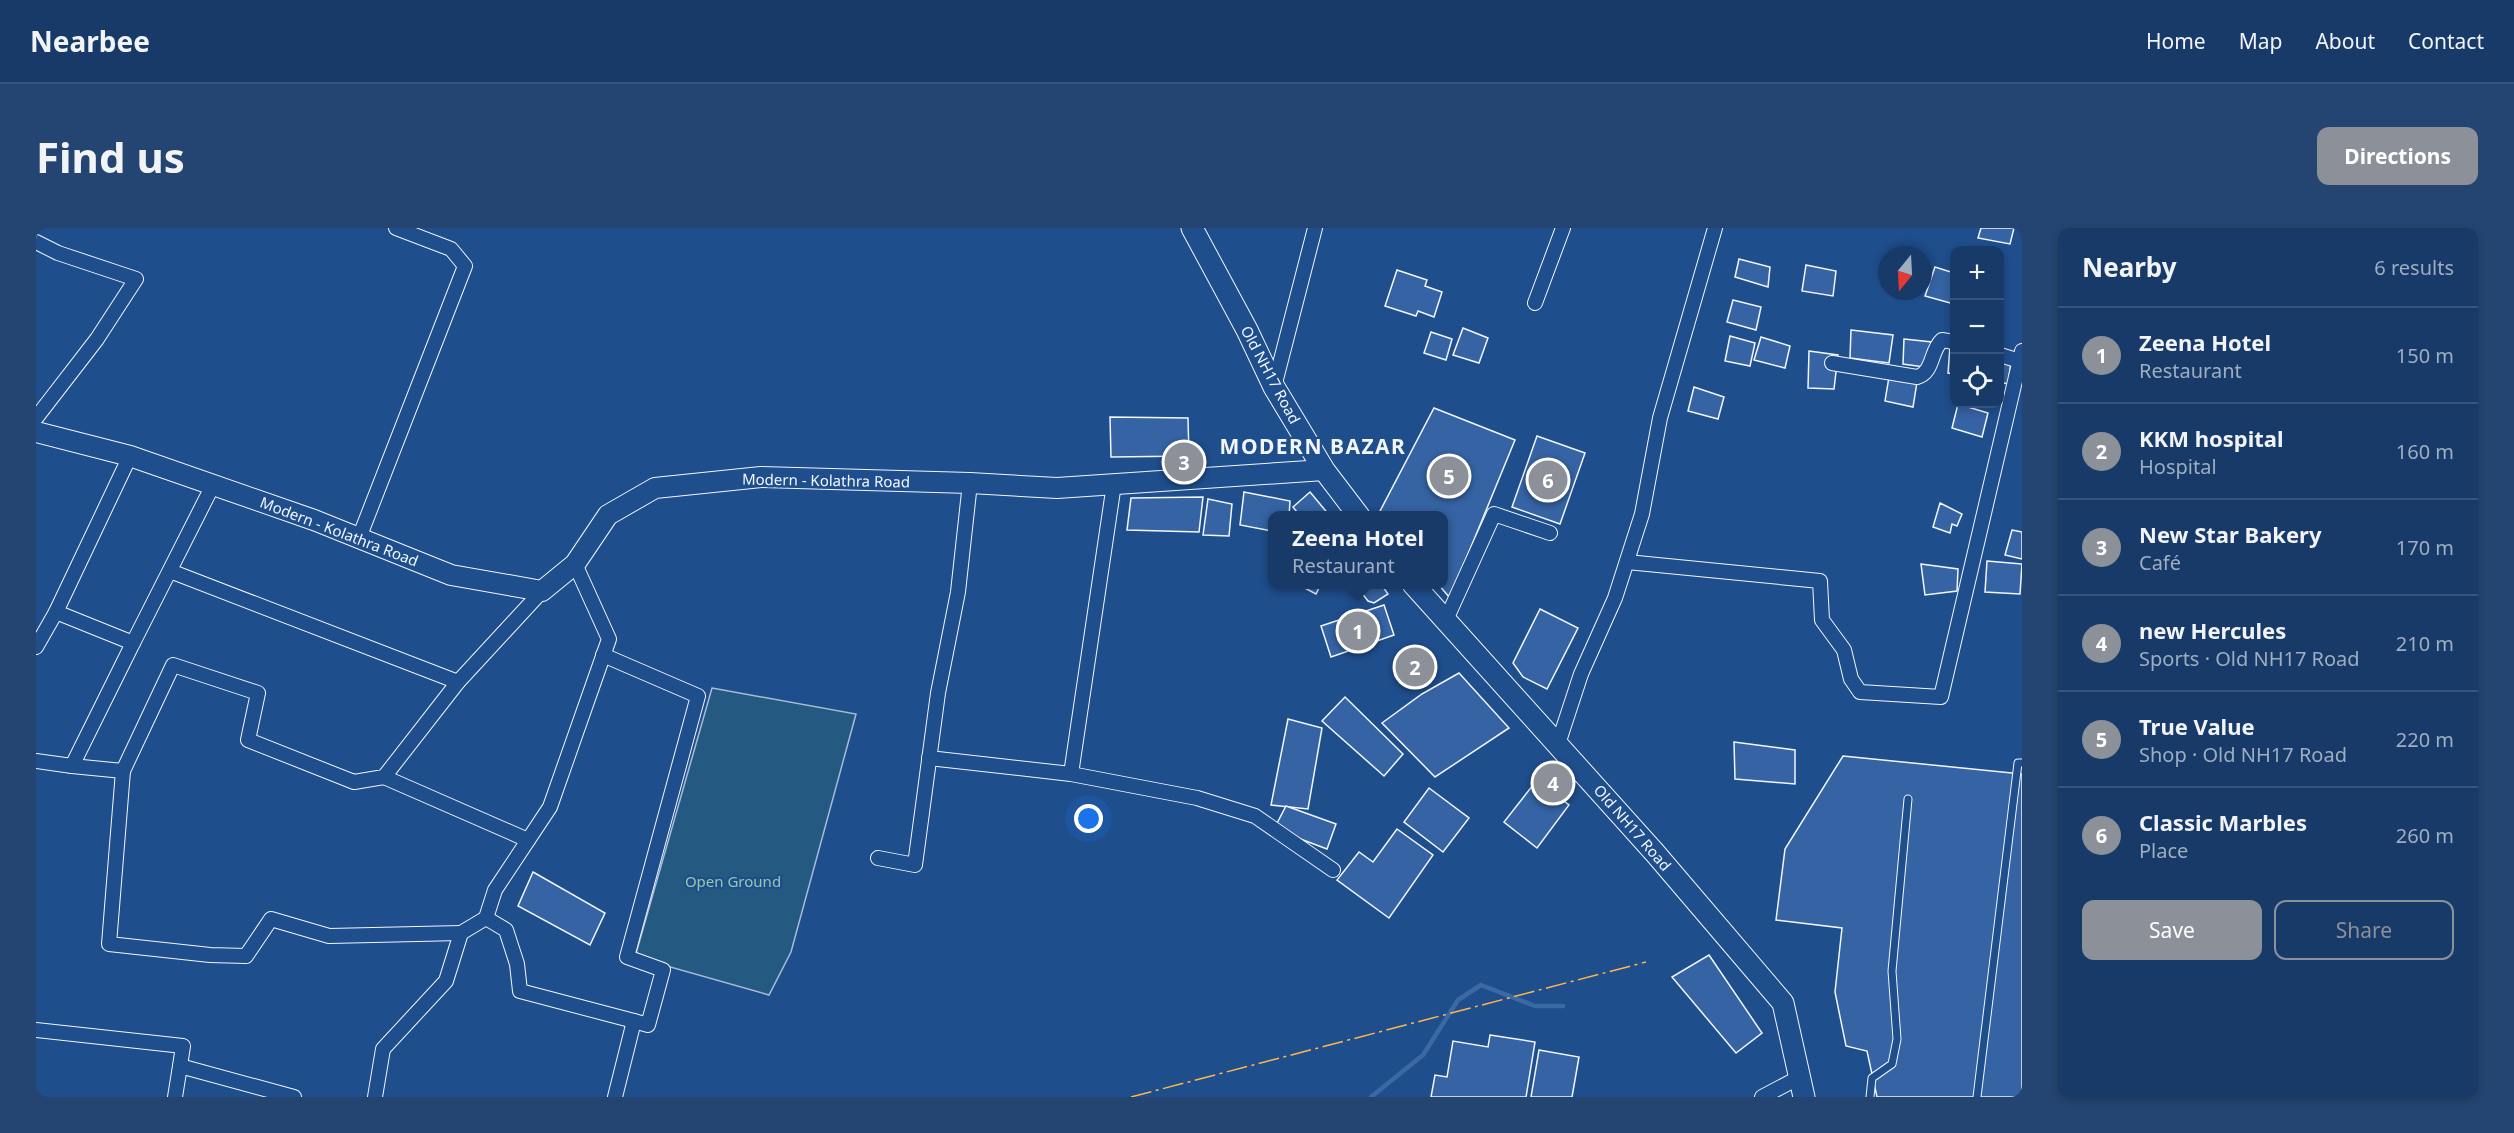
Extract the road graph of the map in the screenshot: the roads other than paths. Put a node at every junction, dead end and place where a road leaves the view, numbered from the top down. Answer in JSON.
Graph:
{"nodes":[{"id":1,"x":396,"y":228,"type":"edge"},
{"id":2,"x":1192,"y":228,"type":"edge"},
{"id":3,"x":1315,"y":228,"type":"edge"},
{"id":4,"x":1563,"y":228,"type":"edge"},
{"id":5,"x":1715,"y":228,"type":"edge"},
{"id":6,"x":36,"y":242,"type":"edge"},
{"id":7,"x":1535,"y":303,"type":"dead end"},
{"id":8,"x":1950,"y":341,"type":"edge"},
{"id":9,"x":2004,"y":355,"type":"edge"},
{"id":10,"x":2021,"y":356,"type":"edge"},
{"id":11,"x":1832,"y":363,"type":"dead end"},
{"id":12,"x":1274,"y":387,"type":"junction"},
{"id":13,"x":36,"y":418,"type":"edge"},
{"id":14,"x":36,"y":432,"type":"edge"},
{"id":15,"x":130,"y":456,"type":"junction"},
{"id":16,"x":1324,"y":470,"type":"junction"},
{"id":17,"x":970,"y":483,"type":"junction"},
{"id":18,"x":213,"y":484,"type":"junction"},
{"id":19,"x":1114,"y":484,"type":"junction"},
{"id":20,"x":1355,"y":511,"type":"edge"},
{"id":21,"x":1550,"y":533,"type":"dead end"},
{"id":22,"x":359,"y":538,"type":"junction"},
{"id":23,"x":1627,"y":562,"type":"junction"},
{"id":24,"x":575,"y":564,"type":"junction"},
{"id":25,"x":170,"y":571,"type":"junction"},
{"id":26,"x":1416,"y":589,"type":"edge"},
{"id":27,"x":542,"y":591,"type":"junction"},
{"id":28,"x":56,"y":612,"type":"junction"},
{"id":29,"x":1445,"y":622,"type":"junction"},
{"id":30,"x":133,"y":643,"type":"junction"},
{"id":31,"x":36,"y":647,"type":"edge"},
{"id":32,"x":603,"y":655,"type":"junction"},
{"id":33,"x":458,"y":682,"type":"junction"},
{"id":34,"x":1558,"y":744,"type":"junction"},
{"id":35,"x":929,"y":758,"type":"junction"},
{"id":36,"x":36,"y":761,"type":"edge"},
{"id":37,"x":2022,"y":763,"type":"edge"},
{"id":38,"x":72,"y":766,"type":"junction"},
{"id":39,"x":123,"y":771,"type":"junction"},
{"id":40,"x":1071,"y":774,"type":"junction"},
{"id":41,"x":384,"y":777,"type":"junction"},
{"id":42,"x":1908,"y":799,"type":"dead end"},
{"id":43,"x":528,"y":840,"type":"junction"},
{"id":44,"x":879,"y":858,"type":"dead end"},
{"id":45,"x":1333,"y":870,"type":"dead end"},
{"id":46,"x":486,"y":918,"type":"junction"},
{"id":47,"x":461,"y":933,"type":"junction"},
{"id":48,"x":634,"y":1021,"type":"junction"},
{"id":49,"x":36,"y":1030,"type":"edge"},
{"id":50,"x":180,"y":1066,"type":"junction"},
{"id":51,"x":1802,"y":1087,"type":"edge"},
{"id":52,"x":175,"y":1097,"type":"edge"},
{"id":53,"x":294,"y":1097,"type":"edge"},
{"id":54,"x":375,"y":1097,"type":"edge"},
{"id":55,"x":615,"y":1097,"type":"edge"},
{"id":56,"x":1762,"y":1097,"type":"edge"},
{"id":57,"x":1870,"y":1097,"type":"edge"},
{"id":58,"x":1977,"y":1097,"type":"edge"}],
"edges":[{"from":1,"to":22,"type":"street"},
{"from":2,"to":12,"type":"main road","name":"Old NH17 Road"},
{"from":3,"to":12,"type":"street"},
{"from":4,"to":7,"type":"street"},
{"from":5,"to":23,"type":"street"},
{"from":6,"to":13,"type":"street"},
{"from":8,"to":11,"type":"street"},
{"from":9,"to":10,"type":"street"},
{"from":10,"to":23,"type":"street"},
{"from":12,"to":16,"type":"main road","name":"Old NH17 Road"},
{"from":14,"to":15,"type":"main road","name":"Modern - Kolathra Road"},
{"from":15,"to":18,"type":"main road","name":"Modern - Kolathra Road"},
{"from":15,"to":28,"type":"street"},
{"from":16,"to":19,"type":"main road","name":"Modern - Kolathra Road"},
{"from":16,"to":20,"type":"main road","name":"Old NH17 Road"},
{"from":17,"to":19,"type":"main road","name":"Modern - Kolathra Road"},
{"from":17,"to":24,"type":"main road","name":"Modern - Kolathra Road"},
{"from":17,"to":35,"type":"street"},
{"from":18,"to":22,"type":"main road","name":"Modern - Kolathra Road"},
{"from":18,"to":25,"type":"street"},
{"from":19,"to":40,"type":"street"},
{"from":21,"to":29,"type":"street"},
{"from":22,"to":27,"type":"main road","name":"Modern - Kolathra Road"},
{"from":23,"to":34,"type":"street"},
{"from":24,"to":27,"type":"main road","name":"Modern - Kolathra Road"},
{"from":24,"to":32,"type":"street"},
{"from":25,"to":30,"type":"street"},
{"from":25,"to":33,"type":"street"},
{"from":26,"to":29,"type":"main road","name":"Old NH17 Road"},
{"from":27,"to":33,"type":"street"},
{"from":28,"to":30,"type":"street"},
{"from":28,"to":31,"type":"street"},
{"from":29,"to":34,"type":"main road","name":"Old NH17 Road"},
{"from":30,"to":38,"type":"street"},
{"from":32,"to":43,"type":"street"},
{"from":32,"to":48,"type":"street"},
{"from":33,"to":41,"type":"street"},
{"from":34,"to":51,"type":"main road","name":"Old NH17 Road"},
{"from":35,"to":40,"type":"street"},
{"from":35,"to":44,"type":"street"},
{"from":36,"to":38,"type":"street"},
{"from":37,"to":58,"type":"lane"},
{"from":38,"to":39,"type":"street"},
{"from":39,"to":41,"type":"street"},
{"from":39,"to":47,"type":"street"},
{"from":40,"to":45,"type":"street"},
{"from":41,"to":43,"type":"street"},
{"from":42,"to":57,"type":"lane"},
{"from":43,"to":46,"type":"street"},
{"from":46,"to":47,"type":"street"},
{"from":46,"to":48,"type":"street"},
{"from":47,"to":54,"type":"street"},
{"from":48,"to":55,"type":"street"},
{"from":49,"to":50,"type":"street"},
{"from":50,"to":52,"type":"street"},
{"from":50,"to":53,"type":"street"},
{"from":51,"to":56,"type":"street"}]}
